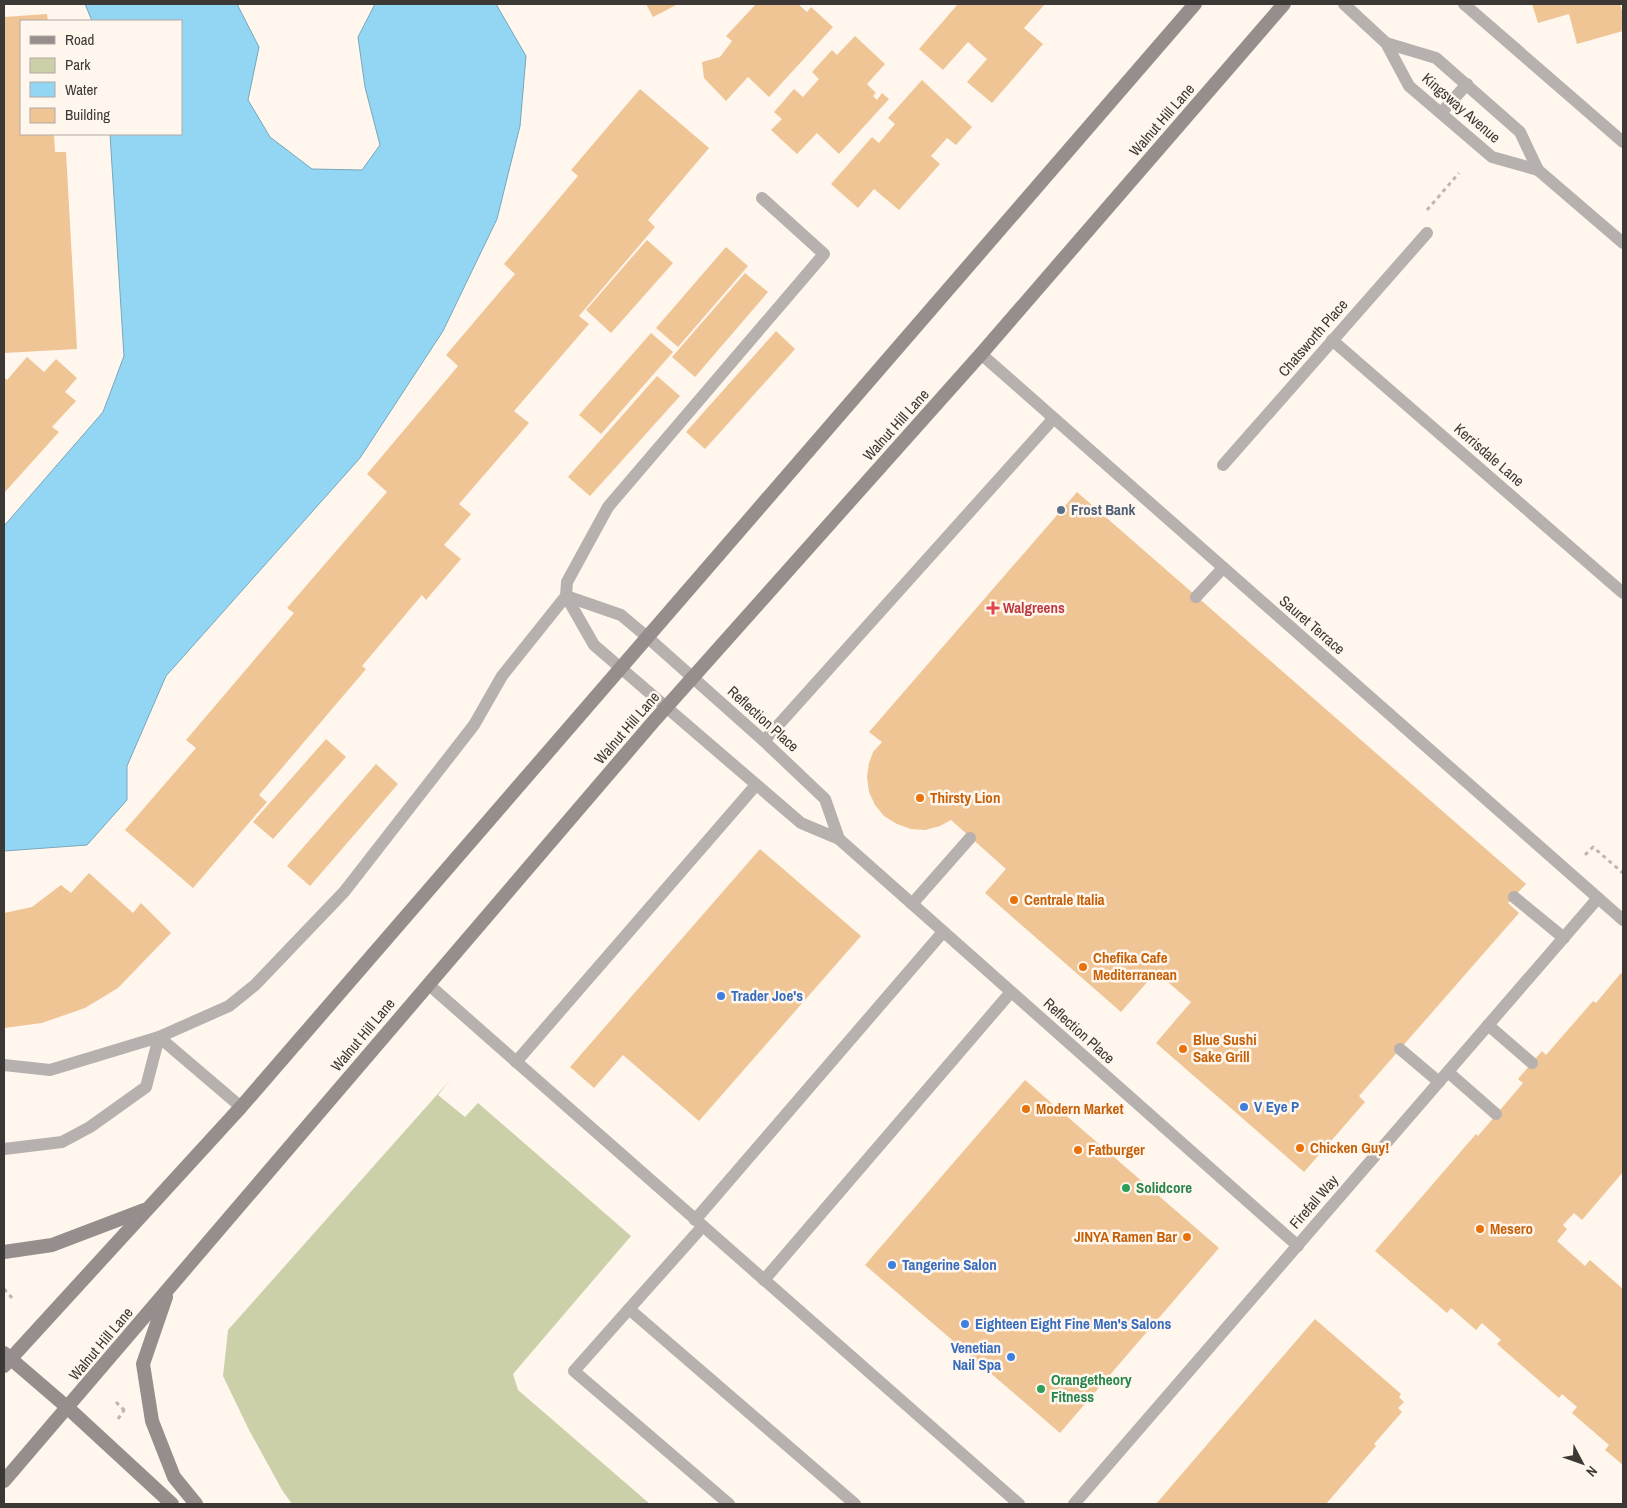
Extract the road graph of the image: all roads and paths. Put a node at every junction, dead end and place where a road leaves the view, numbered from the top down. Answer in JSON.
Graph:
{"nodes":[{"id":1,"x":1195,"y":4,"type":"edge"},
{"id":2,"x":1284,"y":4,"type":"edge"},
{"id":3,"x":1344,"y":4,"type":"edge"},
{"id":4,"x":1464,"y":4,"type":"edge"},
{"id":5,"x":1386,"y":43,"type":"junction"},
{"id":6,"x":1466,"y":84,"type":"junction"},
{"id":7,"x":1441,"y":113,"type":"junction"},
{"id":8,"x":1623,"y":142,"type":"edge"},
{"id":9,"x":1538,"y":170,"type":"junction"},
{"id":10,"x":1459,"y":173,"type":"dead end"},
{"id":11,"x":762,"y":198,"type":"dead end"},
{"id":12,"x":1426,"y":233,"type":"joint"},
{"id":13,"x":1623,"y":243,"type":"edge"},
{"id":14,"x":1332,"y":340,"type":"junction"},
{"id":15,"x":980,"y":354,"type":"junction"},
{"id":16,"x":1053,"y":418,"type":"junction"},
{"id":17,"x":1223,"y":465,"type":"dead end"},
{"id":18,"x":1223,"y":568,"type":"junction"},
{"id":19,"x":1623,"y":593,"type":"edge"},
{"id":20,"x":566,"y":596,"type":"junction"},
{"id":21,"x":1196,"y":597,"type":"dead end"},
{"id":22,"x":646,"y":636,"type":"junction"},
{"id":23,"x":620,"y":668,"type":"junction"},
{"id":24,"x":691,"y":678,"type":"junction"},
{"id":25,"x":667,"y":706,"type":"junction"},
{"id":26,"x":764,"y":741,"type":"junction"},
{"id":27,"x":756,"y":785,"type":"junction"},
{"id":28,"x":970,"y":838,"type":"dead end"},
{"id":29,"x":839,"y":839,"type":"junction"},
{"id":30,"x":1569,"y":873,"type":"junction"},
{"id":31,"x":1623,"y":874,"type":"edge"},
{"id":32,"x":1514,"y":897,"type":"dead end"},
{"id":33,"x":1598,"y":898,"type":"junction"},
{"id":34,"x":912,"y":904,"type":"junction"},
{"id":35,"x":1623,"y":920,"type":"edge"},
{"id":36,"x":943,"y":932,"type":"junction"},
{"id":37,"x":1564,"y":938,"type":"junction"},
{"id":38,"x":428,"y":984,"type":"junction"},
{"id":39,"x":1011,"y":992,"type":"junction"},
{"id":40,"x":1488,"y":1025,"type":"junction"},
{"id":41,"x":159,"y":1037,"type":"junction"},
{"id":42,"x":1400,"y":1049,"type":"dead end"},
{"id":43,"x":516,"y":1062,"type":"junction"},
{"id":44,"x":1532,"y":1063,"type":"dead end"},
{"id":45,"x":4,"y":1065,"type":"edge"},
{"id":46,"x":1448,"y":1072,"type":"junction"},
{"id":47,"x":1439,"y":1082,"type":"junction"},
{"id":48,"x":241,"y":1107,"type":"junction"},
{"id":49,"x":1496,"y":1114,"type":"dead end"},
{"id":50,"x":4,"y":1150,"type":"edge"},
{"id":51,"x":147,"y":1209,"type":"junction"},
{"id":52,"x":699,"y":1223,"type":"junction"},
{"id":53,"x":1298,"y":1246,"type":"junction"},
{"id":54,"x":4,"y":1252,"type":"edge"},
{"id":55,"x":764,"y":1280,"type":"junction"},
{"id":56,"x":169,"y":1288,"type":"junction"},
{"id":57,"x":4,"y":1289,"type":"edge"},
{"id":58,"x":14,"y":1300,"type":"dead end"},
{"id":59,"x":629,"y":1309,"type":"junction"},
{"id":60,"x":6,"y":1359,"type":"edge"},
{"id":61,"x":116,"y":1402,"type":"dead end"},
{"id":62,"x":68,"y":1408,"type":"junction"},
{"id":63,"x":118,"y":1419,"type":"dead end"},
{"id":64,"x":4,"y":1481,"type":"edge"},
{"id":65,"x":172,"y":1504,"type":"edge"},
{"id":66,"x":196,"y":1504,"type":"edge"},
{"id":67,"x":729,"y":1504,"type":"edge"},
{"id":68,"x":855,"y":1504,"type":"edge"},
{"id":69,"x":1019,"y":1504,"type":"edge"},
{"id":70,"x":1074,"y":1504,"type":"edge"}],
"edges":[{"from":1,"to":22,"type":"main road"},
{"from":2,"to":15,"type":"main road","name":"Walnut Hill Lane"},
{"from":3,"to":5,"type":"lane","name":"Kingsway Avenue"},
{"from":4,"to":8,"type":"lane"},
{"from":5,"to":6,"type":"lane","name":"Kingsway Avenue"},
{"from":5,"to":7,"type":"lane","name":"Kingsway Avenue"},
{"from":6,"to":7,"type":"lane"},
{"from":6,"to":9,"type":"lane","name":"Kingsway Avenue"},
{"from":7,"to":9,"type":"lane","name":"Kingsway Avenue"},
{"from":9,"to":13,"type":"lane","name":"Kingsway Avenue"},
{"from":10,"to":12,"type":"path"},
{"from":11,"to":20,"type":"lane"},
{"from":12,"to":14,"type":"lane","name":"Chatsworth Place"},
{"from":14,"to":17,"type":"lane","name":"Chatsworth Place"},
{"from":14,"to":19,"type":"lane","name":"Kerrisdale Lane"},
{"from":15,"to":16,"type":"lane","name":"Sauret Terrace"},
{"from":15,"to":24,"type":"main road","name":"Walnut Hill Lane"},
{"from":16,"to":18,"type":"lane","name":"Sauret Terrace"},
{"from":16,"to":26,"type":"lane"},
{"from":18,"to":21,"type":"lane"},
{"from":18,"to":30,"type":"lane","name":"Sauret Terrace"},
{"from":20,"to":22,"type":"lane","name":"Reflection Place"},
{"from":20,"to":23,"type":"lane","name":"Reflection Place"},
{"from":20,"to":41,"type":"lane"},
{"from":22,"to":23,"type":"main road"},
{"from":22,"to":24,"type":"lane","name":"Reflection Place"},
{"from":23,"to":25,"type":"lane","name":"Reflection Place"},
{"from":23,"to":48,"type":"main road"},
{"from":24,"to":25,"type":"main road","name":"Walnut Hill Lane"},
{"from":24,"to":26,"type":"lane","name":"Reflection Place"},
{"from":25,"to":27,"type":"lane","name":"Reflection Place"},
{"from":25,"to":38,"type":"main road","name":"Walnut Hill Lane"},
{"from":26,"to":29,"type":"lane","name":"Reflection Place"},
{"from":27,"to":29,"type":"lane","name":"Reflection Place"},
{"from":27,"to":43,"type":"lane"},
{"from":28,"to":34,"type":"lane"},
{"from":29,"to":34,"type":"lane","name":"Reflection Place"},
{"from":30,"to":31,"type":"path"},
{"from":30,"to":33,"type":"lane","name":"Sauret Terrace"},
{"from":32,"to":37,"type":"lane"},
{"from":33,"to":35,"type":"lane","name":"Sauret Terrace"},
{"from":33,"to":37,"type":"lane","name":"Firefall Way"},
{"from":34,"to":36,"type":"lane","name":"Reflection Place"},
{"from":36,"to":39,"type":"lane","name":"Reflection Place"},
{"from":36,"to":52,"type":"lane"},
{"from":37,"to":40,"type":"lane","name":"Firefall Way"},
{"from":38,"to":43,"type":"lane"},
{"from":38,"to":56,"type":"main road","name":"Walnut Hill Lane"},
{"from":39,"to":53,"type":"lane","name":"Reflection Place"},
{"from":39,"to":55,"type":"lane"},
{"from":40,"to":44,"type":"lane"},
{"from":40,"to":46,"type":"lane","name":"Firefall Way"},
{"from":41,"to":45,"type":"lane"},
{"from":41,"to":48,"type":"lane"},
{"from":41,"to":50,"type":"lane"},
{"from":42,"to":47,"type":"lane"},
{"from":43,"to":52,"type":"lane"},
{"from":46,"to":47,"type":"lane","name":"Firefall Way"},
{"from":46,"to":49,"type":"lane"},
{"from":47,"to":53,"type":"lane","name":"Firefall Way"},
{"from":48,"to":51,"type":"main road"},
{"from":51,"to":54,"type":"main road"},
{"from":51,"to":60,"type":"main road"},
{"from":52,"to":55,"type":"lane"},
{"from":52,"to":59,"type":"lane"},
{"from":53,"to":70,"type":"lane","name":"Firefall Way"},
{"from":55,"to":69,"type":"lane"},
{"from":56,"to":62,"type":"main road","name":"Walnut Hill Lane"},
{"from":56,"to":66,"type":"main road"},
{"from":57,"to":58,"type":"path"},
{"from":59,"to":67,"type":"lane"},
{"from":59,"to":68,"type":"lane"},
{"from":60,"to":62,"type":"main road"},
{"from":61,"to":63,"type":"path"},
{"from":62,"to":64,"type":"main road","name":"Walnut Hill Lane"},
{"from":62,"to":65,"type":"main road"}]}
